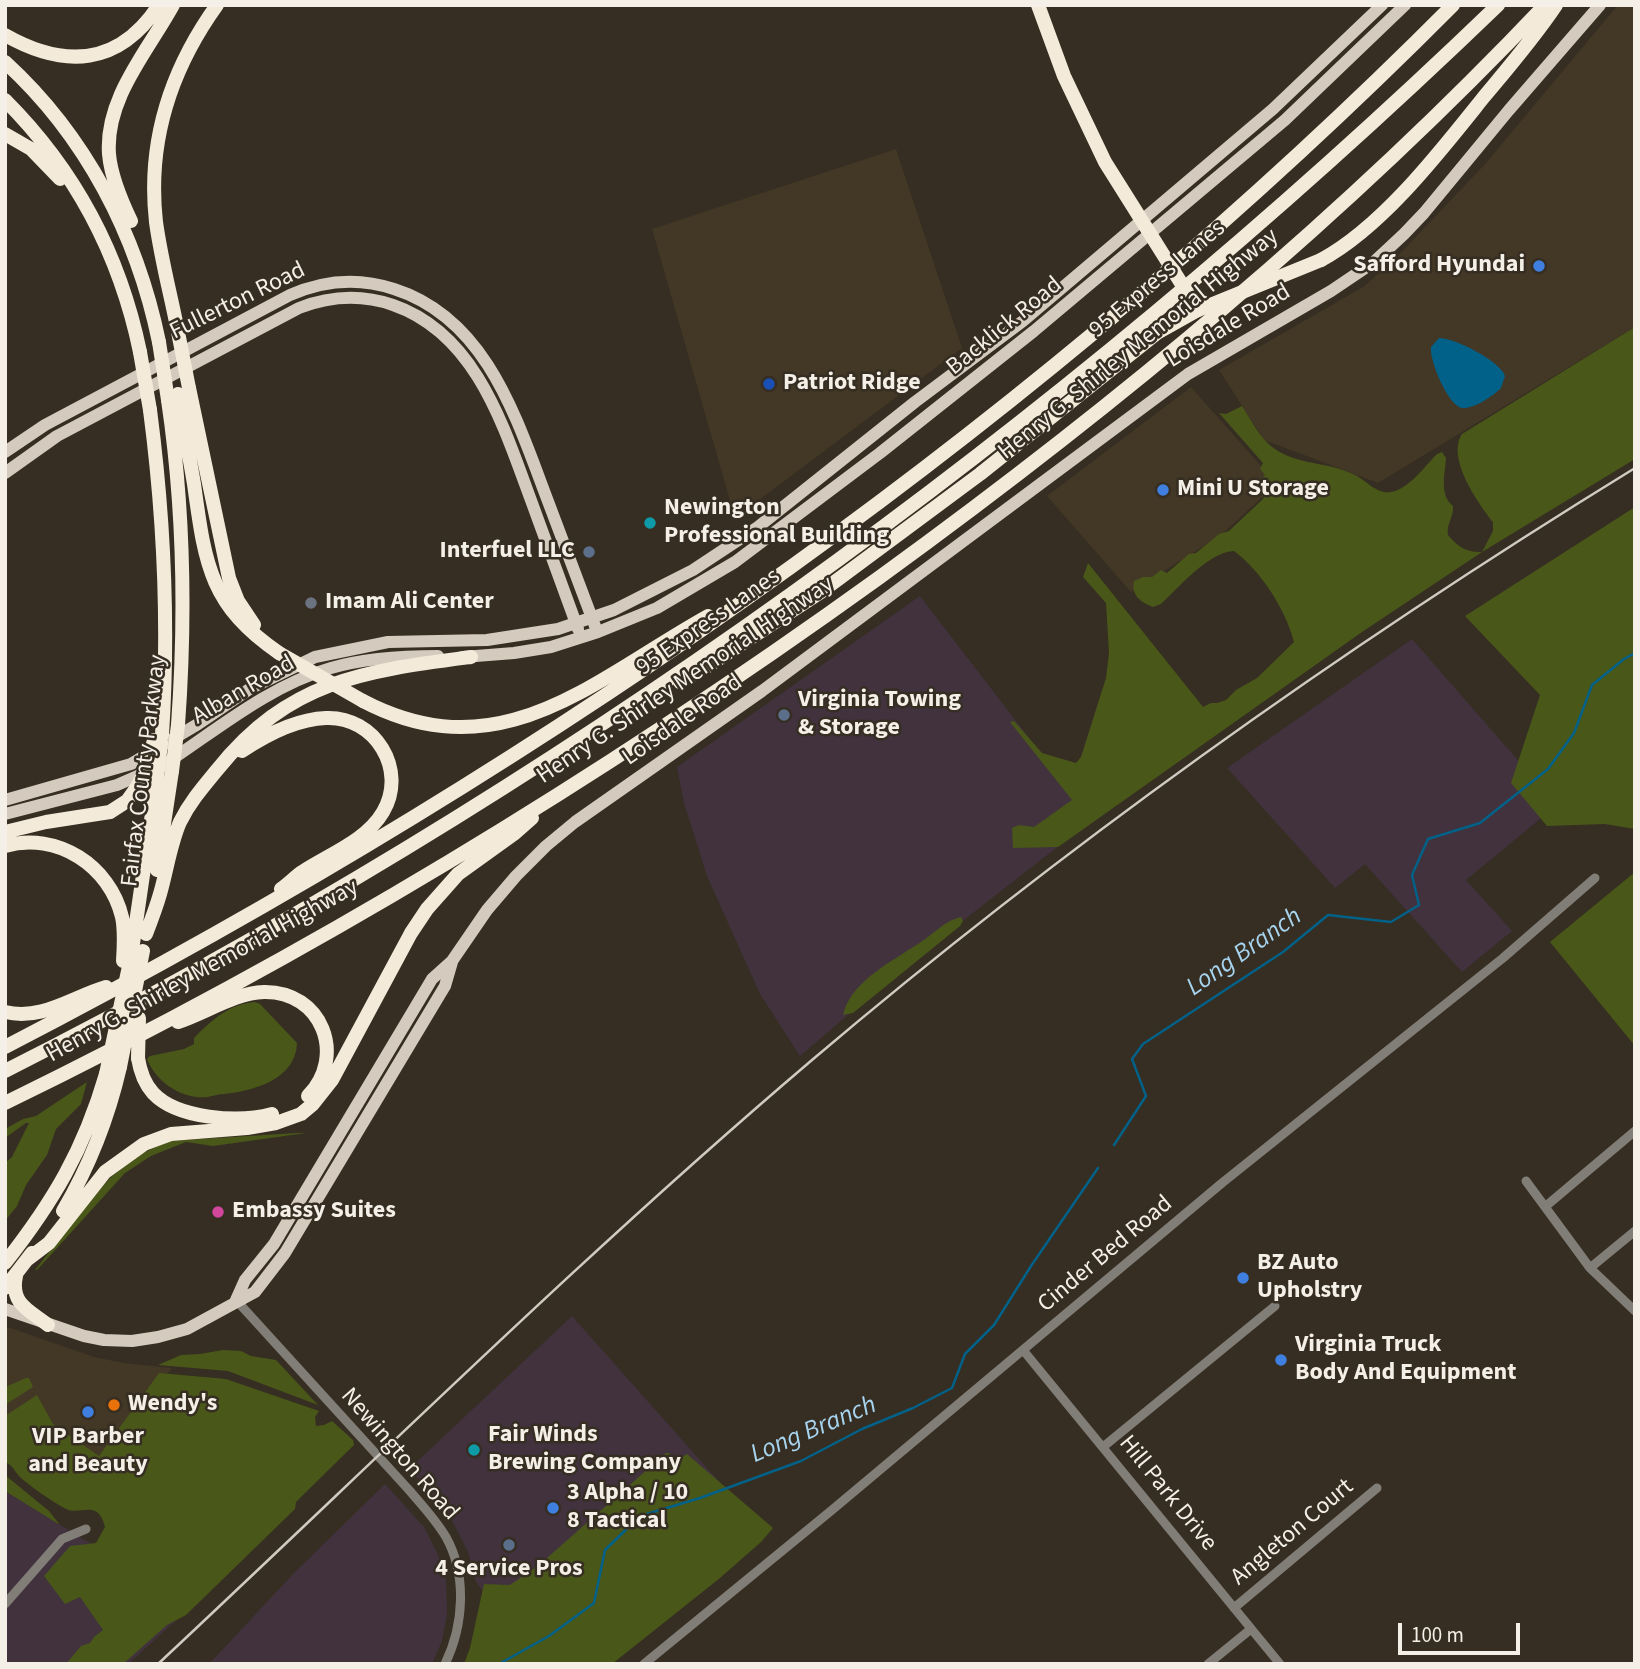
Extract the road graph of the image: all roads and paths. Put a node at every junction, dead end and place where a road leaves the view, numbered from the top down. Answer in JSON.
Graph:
{"nodes":[{"id":1,"x":159,"y":5,"type":"edge"},
{"id":2,"x":173,"y":5,"type":"edge"},
{"id":3,"x":217,"y":5,"type":"edge"},
{"id":4,"x":1038,"y":5,"type":"edge"},
{"id":5,"x":1382,"y":5,"type":"edge"},
{"id":6,"x":1405,"y":5,"type":"edge"},
{"id":7,"x":1453,"y":5,"type":"edge"},
{"id":8,"x":1499,"y":5,"type":"edge"},
{"id":9,"x":1545,"y":5,"type":"edge"},
{"id":10,"x":1556,"y":5,"type":"edge"},
{"id":11,"x":1600,"y":5,"type":"edge"},
{"id":12,"x":5,"y":36,"type":"edge"},
{"id":13,"x":5,"y":62,"type":"edge"},
{"id":14,"x":5,"y":100,"type":"edge"},
{"id":15,"x":5,"y":134,"type":"edge"},
{"id":16,"x":103,"y":236,"type":"junction"},
{"id":17,"x":141,"y":274,"type":"junction"},
{"id":18,"x":1198,"y":310,"type":"junction"},
{"id":19,"x":178,"y":394,"type":"junction"},
{"id":20,"x":5,"y":453,"type":"edge"},
{"id":21,"x":5,"y":473,"type":"edge"},
{"id":22,"x":771,"y":582,"type":"junction"},
{"id":23,"x":592,"y":618,"type":"junction"},
{"id":24,"x":576,"y":624,"type":"junction"},
{"id":25,"x":597,"y":632,"type":"junction"},
{"id":26,"x":581,"y":638,"type":"junction"},
{"id":27,"x":471,"y":657,"type":"junction"},
{"id":28,"x":594,"y":730,"type":"junction"},
{"id":29,"x":161,"y":740,"type":"junction"},
{"id":30,"x":168,"y":767,"type":"junction"},
{"id":31,"x":216,"y":771,"type":"junction"},
{"id":32,"x":561,"y":792,"type":"junction"},
{"id":33,"x":5,"y":800,"type":"edge"},
{"id":34,"x":5,"y":814,"type":"edge"},
{"id":35,"x":5,"y":832,"type":"edge"},
{"id":36,"x":5,"y":846,"type":"edge"},
{"id":37,"x":1595,"y":878,"type":"dead end"},
{"id":38,"x":256,"y":912,"type":"junction"},
{"id":39,"x":146,"y":934,"type":"junction"},
{"id":40,"x":132,"y":956,"type":"junction"},
{"id":41,"x":134,"y":979,"type":"junction"},
{"id":42,"x":5,"y":1012,"type":"edge"},
{"id":43,"x":143,"y":1033,"type":"junction"},
{"id":44,"x":5,"y":1047,"type":"edge"},
{"id":45,"x":5,"y":1071,"type":"edge"},
{"id":46,"x":53,"y":1080,"type":"junction"},
{"id":47,"x":5,"y":1103,"type":"edge"},
{"id":48,"x":5,"y":1115,"type":"edge"},
{"id":49,"x":1635,"y":1131,"type":"edge"},
{"id":50,"x":71,"y":1167,"type":"junction"},
{"id":51,"x":1526,"y":1181,"type":"dead end"},
{"id":52,"x":1546,"y":1206,"type":"junction"},
{"id":53,"x":1635,"y":1231,"type":"edge"},
{"id":54,"x":5,"y":1248,"type":"edge"},
{"id":55,"x":28,"y":1259,"type":"junction"},
{"id":56,"x":1590,"y":1268,"type":"junction"},
{"id":57,"x":11,"y":1269,"type":"edge"},
{"id":58,"x":5,"y":1289,"type":"edge"},
{"id":59,"x":236,"y":1300,"type":"junction"},
{"id":60,"x":1275,"y":1306,"type":"dead end"},
{"id":61,"x":5,"y":1309,"type":"edge"},
{"id":62,"x":1635,"y":1311,"type":"edge"},
{"id":63,"x":48,"y":1325,"type":"junction"},
{"id":64,"x":1023,"y":1350,"type":"junction"},
{"id":65,"x":1103,"y":1447,"type":"junction"},
{"id":66,"x":1377,"y":1488,"type":"dead end"},
{"id":67,"x":86,"y":1529,"type":"dead end"},
{"id":68,"x":5,"y":1604,"type":"edge"},
{"id":69,"x":1234,"y":1608,"type":"junction"},
{"id":70,"x":1251,"y":1629,"type":"junction"},
{"id":71,"x":645,"y":1663,"type":"edge"},
{"id":72,"x":445,"y":1664,"type":"edge"},
{"id":73,"x":1208,"y":1664,"type":"edge"},
{"id":74,"x":1280,"y":1664,"type":"edge"}],
"edges":[{"from":1,"to":12,"type":"highway"},
{"from":2,"to":17,"type":"highway"},
{"from":3,"to":19,"type":"highway","bridge":true},
{"from":4,"to":18,"type":"highway","bridge":true},
{"from":5,"to":23,"type":"main road","name":"Backlick Road"},
{"from":6,"to":25,"type":"main road","name":"Backlick Road"},
{"from":7,"to":22,"type":"highway","name":"Henry G. Shirley Memorial Highway"},
{"from":8,"to":28,"type":"highway","name":"95 Express Lanes"},
{"from":9,"to":32,"type":"highway","name":"Henry G. Shirley Memorial Highway"},
{"from":10,"to":18,"type":"highway","bridge":true},
{"from":11,"to":59,"type":"main road","name":"Loisdale Road"},
{"from":13,"to":17,"type":"highway","name":"Fairfax County Parkway"},
{"from":14,"to":16,"type":"highway","name":"Fairfax County Parkway"},
{"from":15,"to":16,"type":"highway"},
{"from":16,"to":29,"type":"highway","name":"Fairfax County Parkway","bridge":true},
{"from":17,"to":19,"type":"highway","name":"Fairfax County Parkway","bridge":true},
{"from":18,"to":28,"type":"highway"},
{"from":19,"to":22,"type":"highway","bridge":true},
{"from":19,"to":30,"type":"highway","name":"Fairfax County Parkway","bridge":true},
{"from":20,"to":23,"type":"main road","name":"Fullerton Road"},
{"from":21,"to":24,"type":"main road","name":"Fullerton Road"},
{"from":22,"to":38,"type":"highway","name":"Henry G. Shirley Memorial Highway"},
{"from":23,"to":24,"type":"main road","name":"Backlick Road"},
{"from":23,"to":25,"type":"main road","name":"Fullerton Road"},
{"from":24,"to":26,"type":"main road","name":"Fullerton Road"},
{"from":24,"to":29,"type":"main road","name":"Alban Road"},
{"from":25,"to":26,"type":"main road","name":"Alban Road"},
{"from":26,"to":27,"type":"main road","name":"Alban Road"},
{"from":27,"to":30,"type":"main road","name":"Alban Road"},
{"from":27,"to":31,"type":"highway"},
{"from":28,"to":45,"type":"highway","name":"95 Express Lanes"},
{"from":29,"to":33,"type":"main road","name":"Alban Road"},
{"from":29,"to":35,"type":"highway","bridge":true},
{"from":29,"to":40,"type":"highway","name":"Fairfax County Parkway","bridge":true},
{"from":30,"to":34,"type":"main road","name":"Alban Road"},
{"from":30,"to":39,"type":"highway","name":"Fairfax County Parkway"},
{"from":31,"to":38,"type":"highway"},
{"from":31,"to":39,"type":"highway"},
{"from":32,"to":43,"type":"highway","name":"Henry G. Shirley Memorial Highway"},
{"from":32,"to":55,"type":"highway"},
{"from":36,"to":40,"type":"highway"},
{"from":37,"to":64,"type":"street","name":"Cinder Bed Road"},
{"from":38,"to":41,"type":"highway","name":"Henry G. Shirley Memorial Highway"},
{"from":39,"to":40,"type":"highway","name":"Fairfax County Parkway"},
{"from":40,"to":43,"type":"highway","bridge":true},
{"from":40,"to":50,"type":"highway","name":"Fairfax County Parkway","bridge":true},
{"from":40,"to":55,"type":"highway","name":"Fairfax County Parkway","bridge":true},
{"from":41,"to":42,"type":"highway"},
{"from":41,"to":44,"type":"highway","name":"Henry G. Shirley Memorial Highway"},
{"from":43,"to":46,"type":"highway","name":"Henry G. Shirley Memorial Highway"},
{"from":46,"to":47,"type":"highway","name":"Henry G. Shirley Memorial Highway"},
{"from":46,"to":48,"type":"highway"},
{"from":49,"to":52,"type":"street"},
{"from":50,"to":54,"type":"highway"},
{"from":50,"to":57,"type":"highway","name":"Fairfax County Parkway"},
{"from":51,"to":52,"type":"street"},
{"from":52,"to":56,"type":"street"},
{"from":53,"to":56,"type":"street"},
{"from":55,"to":57,"type":"highway","name":"Fairfax County Parkway"},
{"from":56,"to":62,"type":"street"},
{"from":57,"to":58,"type":"highway","name":"Fairfax County Parkway"},
{"from":57,"to":63,"type":"highway"},
{"from":59,"to":63,"type":"main road","name":"Loisdale Road"},
{"from":59,"to":72,"type":"street","name":"Newington Road"},
{"from":60,"to":65,"type":"street"},
{"from":61,"to":63,"type":"main road","name":"Loisdale Road"},
{"from":64,"to":65,"type":"street","name":"Hill Park Drive"},
{"from":64,"to":71,"type":"street","name":"Cinder Bed Road"},
{"from":65,"to":69,"type":"street","name":"Hill Park Drive"},
{"from":66,"to":69,"type":"street","name":"Angleton Court"},
{"from":67,"to":68,"type":"street"},
{"from":69,"to":70,"type":"street","name":"Hill Park Drive"},
{"from":70,"to":73,"type":"street"},
{"from":70,"to":74,"type":"street","name":"Hill Park Drive"}]}
